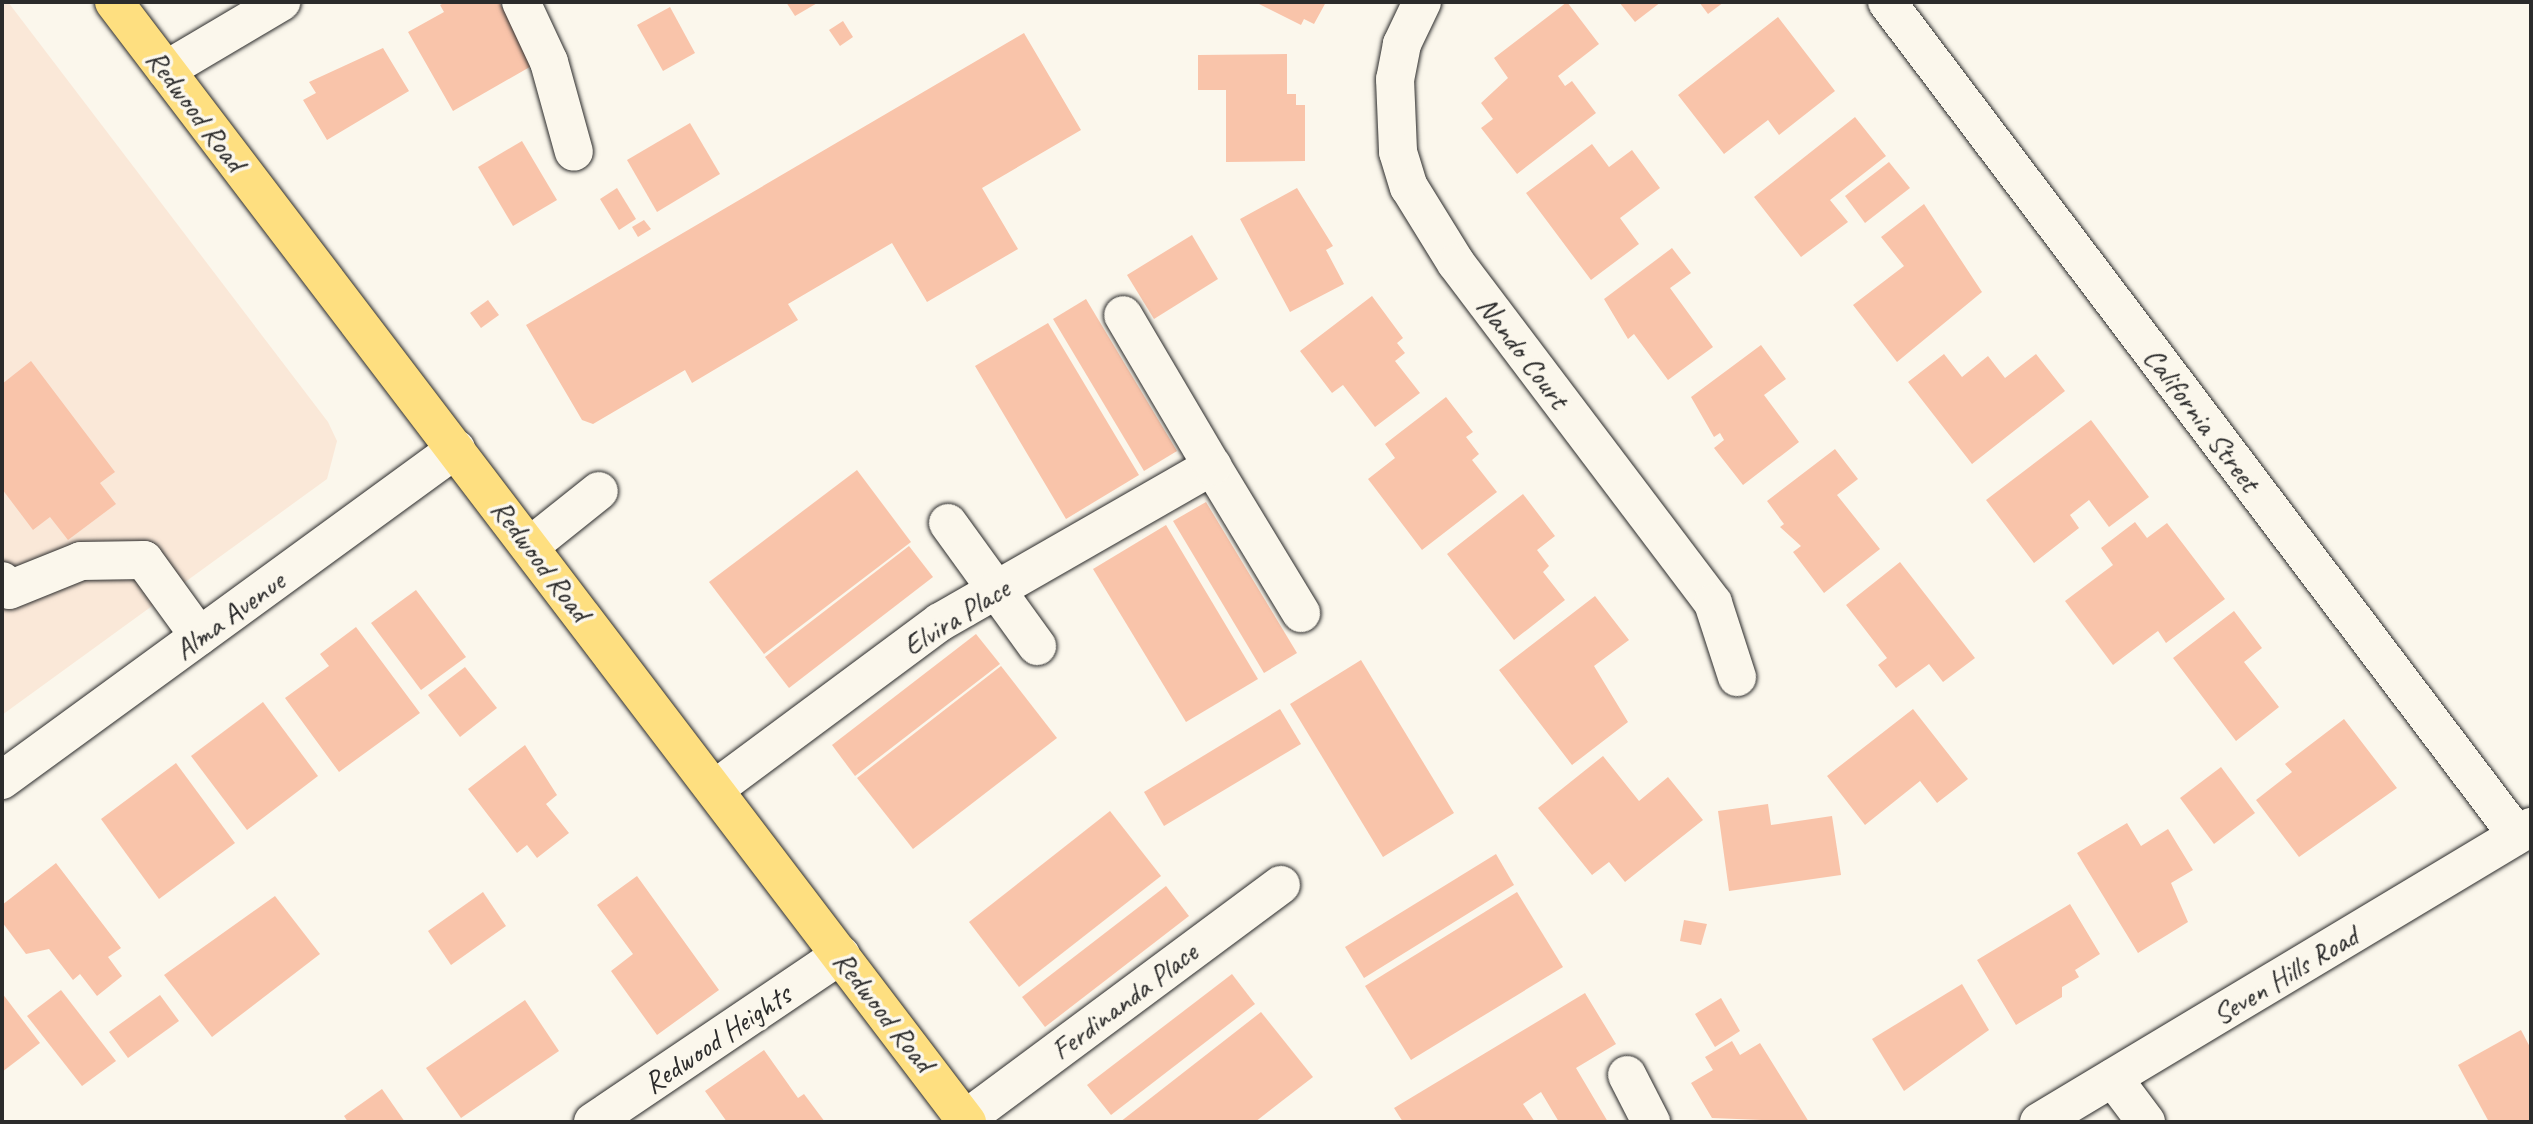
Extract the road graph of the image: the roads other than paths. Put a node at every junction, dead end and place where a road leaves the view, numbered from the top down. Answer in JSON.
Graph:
{"nodes":[{"id":1,"x":114,"y":2,"type":"edge"},
{"id":2,"x":281,"y":2,"type":"edge"},
{"id":3,"x":521,"y":2,"type":"edge"},
{"id":4,"x":1422,"y":2,"type":"edge"},
{"id":5,"x":1887,"y":2,"type":"edge"},
{"id":6,"x":166,"y":70,"type":"junction"},
{"id":7,"x":574,"y":152,"type":"dead end"},
{"id":8,"x":1123,"y":315,"type":"dead end"},
{"id":9,"x":456,"y":449,"type":"junction"},
{"id":10,"x":1212,"y":466,"type":"junction"},
{"id":11,"x":599,"y":491,"type":"dead end"},
{"id":12,"x":948,"y":523,"type":"dead end"},
{"id":13,"x":530,"y":546,"type":"junction"},
{"id":14,"x":2,"y":581,"type":"edge"},
{"id":15,"x":996,"y":590,"type":"junction"},
{"id":16,"x":1301,"y":613,"type":"dead end"},
{"id":17,"x":199,"y":636,"type":"junction"},
{"id":18,"x":1037,"y":646,"type":"dead end"},
{"id":19,"x":1737,"y":677,"type":"dead end"},
{"id":20,"x":2,"y":780,"type":"edge"},
{"id":21,"x":715,"y":789,"type":"junction"},
{"id":22,"x":2524,"y":831,"type":"edge"},
{"id":23,"x":1281,"y":885,"type":"dead end"},
{"id":24,"x":841,"y":955,"type":"junction"},
{"id":25,"x":1628,"y":1075,"type":"dead end"},
{"id":26,"x":2113,"y":1078,"type":"junction"},
{"id":27,"x":976,"y":1121,"type":"edge"},
{"id":28,"x":593,"y":1122,"type":"edge"},
{"id":29,"x":1651,"y":1122,"type":"edge"},
{"id":30,"x":2039,"y":1122,"type":"edge"},
{"id":31,"x":2146,"y":1122,"type":"edge"}],
"edges":[{"from":1,"to":6,"type":"main road","name":"Redwood Road"},
{"from":2,"to":6,"type":"street"},
{"from":3,"to":7,"type":"street"},
{"from":4,"to":19,"type":"street","name":"Nando Court"},
{"from":5,"to":22,"type":"street","name":"California Street"},
{"from":6,"to":9,"type":"main road","name":"Redwood Road"},
{"from":8,"to":10,"type":"street"},
{"from":9,"to":13,"type":"main road","name":"Redwood Road"},
{"from":9,"to":17,"type":"street","name":"Alma Avenue"},
{"from":10,"to":15,"type":"street","name":"Elvira Place"},
{"from":10,"to":16,"type":"street"},
{"from":11,"to":13,"type":"street"},
{"from":12,"to":15,"type":"street"},
{"from":13,"to":21,"type":"main road","name":"Redwood Road"},
{"from":14,"to":17,"type":"street"},
{"from":15,"to":18,"type":"street"},
{"from":15,"to":21,"type":"street","name":"Elvira Place"},
{"from":17,"to":20,"type":"street","name":"Alma Avenue"},
{"from":21,"to":24,"type":"main road","name":"Redwood Road"},
{"from":22,"to":26,"type":"street","name":"Seven Hills Road"},
{"from":23,"to":27,"type":"street","name":"Ferdinanda Place"},
{"from":24,"to":27,"type":"main road","name":"Redwood Road"},
{"from":24,"to":28,"type":"street","name":"Redwood Heights"},
{"from":25,"to":29,"type":"street"},
{"from":26,"to":30,"type":"street","name":"Seven Hills Road"},
{"from":26,"to":31,"type":"street"}]}
